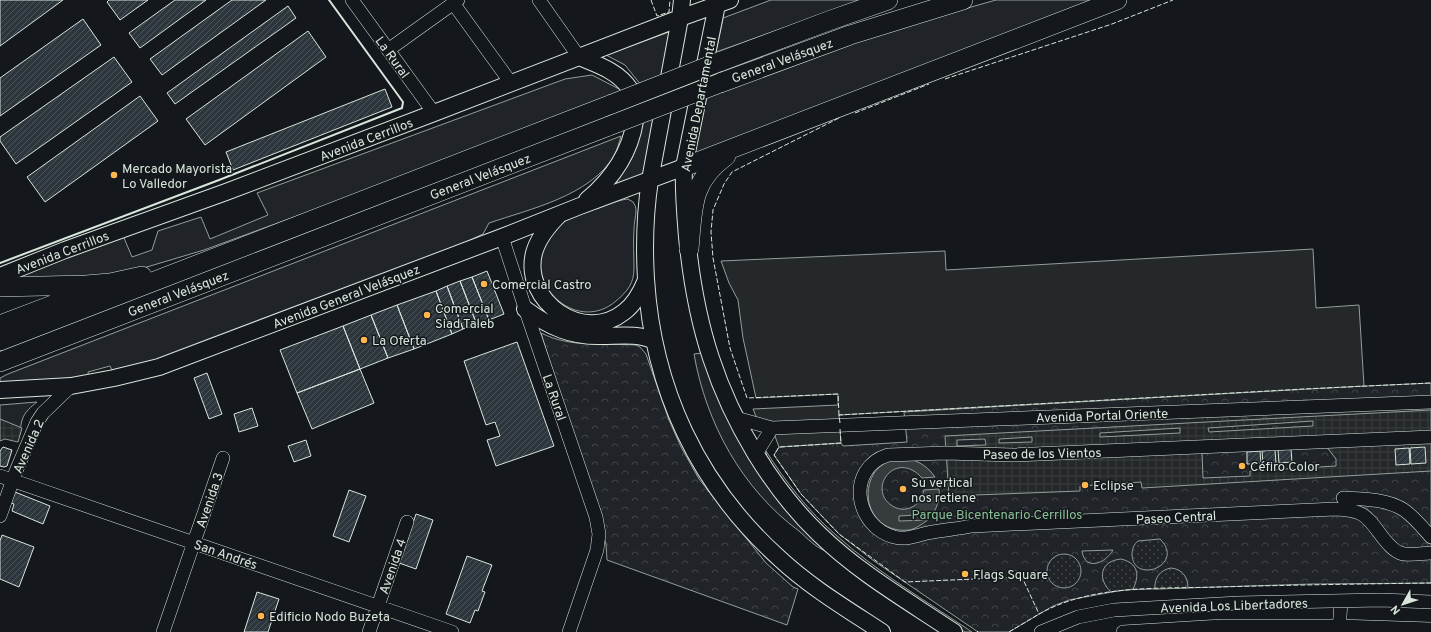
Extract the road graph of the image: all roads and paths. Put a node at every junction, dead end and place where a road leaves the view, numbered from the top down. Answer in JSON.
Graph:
{"nodes":[{"id":1,"x":352,"y":0,"type":"edge"},
{"id":2,"x":539,"y":0,"type":"edge"},
{"id":3,"x":682,"y":0,"type":"edge"},
{"id":4,"x":888,"y":0,"type":"edge"},
{"id":5,"x":963,"y":0,"type":"edge"},
{"id":6,"x":1117,"y":0,"type":"edge"},
{"id":7,"x":456,"y":2,"type":"edge"},
{"id":8,"x":722,"y":2,"type":"edge"},
{"id":9,"x":680,"y":18,"type":"junction"},
{"id":10,"x":388,"y":50,"type":"junction"},
{"id":11,"x":579,"y":57,"type":"junction"},
{"id":12,"x":511,"y":83,"type":"junction"},
{"id":13,"x":434,"y":113,"type":"junction"},
{"id":14,"x":742,"y":145,"type":"junction"},
{"id":15,"x":684,"y":167,"type":"junction"},
{"id":16,"x":650,"y":180,"type":"junction"},
{"id":17,"x":580,"y":206,"type":"junction"},
{"id":18,"x":561,"y":213,"type":"junction"},
{"id":19,"x":502,"y":237,"type":"junction"},
{"id":20,"x":688,"y":249,"type":"junction"},
{"id":21,"x":185,"y":270,"type":"junction"},
{"id":22,"x":0,"y":276,"type":"edge"},
{"id":23,"x":646,"y":280,"type":"junction"},
{"id":24,"x":110,"y":283,"type":"junction"},
{"id":25,"x":0,"y":286,"type":"edge"},
{"id":26,"x":525,"y":309,"type":"junction"},
{"id":27,"x":132,"y":310,"type":"junction"},
{"id":28,"x":0,"y":325,"type":"edge"},
{"id":29,"x":0,"y":341,"type":"edge"},
{"id":30,"x":654,"y":341,"type":"junction"},
{"id":31,"x":0,"y":362,"type":"edge"},
{"id":32,"x":0,"y":373,"type":"edge"},
{"id":33,"x":71,"y":386,"type":"junction"},
{"id":34,"x":0,"y":390,"type":"edge"},
{"id":35,"x":1431,"y":402,"type":"edge"},
{"id":36,"x":736,"y":418,"type":"junction"},
{"id":37,"x":772,"y":428,"type":"junction"},
{"id":38,"x":1431,"y":437,"type":"edge"},
{"id":39,"x":756,"y":454,"type":"junction"},
{"id":40,"x":223,"y":458,"type":"dead end"},
{"id":41,"x":0,"y":476,"type":"edge"},
{"id":42,"x":13,"y":480,"type":"junction"},
{"id":43,"x":1339,"y":504,"type":"junction"},
{"id":44,"x":0,"y":516,"type":"edge"},
{"id":45,"x":407,"y":522,"type":"dead end"},
{"id":46,"x":1017,"y":524,"type":"joint"},
{"id":47,"x":1431,"y":537,"type":"edge"},
{"id":48,"x":194,"y":543,"type":"junction"},
{"id":49,"x":1431,"y":553,"type":"edge"},
{"id":50,"x":1341,"y":601,"type":"junction"},
{"id":51,"x":1431,"y":602,"type":"edge"},
{"id":52,"x":378,"y":606,"type":"junction"},
{"id":53,"x":1169,"y":607,"type":"junction"},
{"id":54,"x":1171,"y":628,"type":"junction"},
{"id":55,"x":1339,"y":629,"type":"edge"},
{"id":56,"x":1431,"y":629,"type":"edge"},
{"id":57,"x":163,"y":632,"type":"edge"},
{"id":58,"x":369,"y":632,"type":"edge"},
{"id":59,"x":452,"y":632,"type":"edge"},
{"id":60,"x":569,"y":632,"type":"edge"},
{"id":61,"x":882,"y":632,"type":"edge"},
{"id":62,"x":954,"y":632,"type":"edge"},
{"id":63,"x":1041,"y":632,"type":"edge"},
{"id":64,"x":1123,"y":632,"type":"edge"}],
"edges":[{"from":1,"to":10,"type":"street","name":"La Rural"},
{"from":2,"to":11,"type":"street"},
{"from":3,"to":9,"type":"main road"},
{"from":4,"to":21,"type":"highway","name":"General Velásquez","bridge":true},
{"from":5,"to":27,"type":"highway","name":"General Velásquez","bridge":true},
{"from":6,"to":14,"type":"highway"},
{"from":7,"to":10,"type":"street"},
{"from":7,"to":12,"type":"street"},
{"from":8,"to":9,"type":"main road","name":"Avenida Cerrillos"},
{"from":8,"to":15,"type":"main road","name":"Avenida Departamental"},
{"from":9,"to":11,"type":"main road","name":"Avenida Cerrillos"},
{"from":9,"to":16,"type":"main road"},
{"from":10,"to":13,"type":"street","name":"La Rural"},
{"from":11,"to":12,"type":"main road","name":"Avenida Cerrillos"},
{"from":11,"to":17,"type":"main road"},
{"from":12,"to":13,"type":"main road","name":"Avenida Cerrillos"},
{"from":13,"to":22,"type":"main road","name":"Avenida Cerrillos"},
{"from":14,"to":15,"type":"highway"},
{"from":14,"to":20,"type":"highway"},
{"from":15,"to":16,"type":"main road","name":"Avenida General Velásquez"},
{"from":15,"to":20,"type":"main road","name":"Avenida Departamental"},
{"from":16,"to":17,"type":"main road","name":"Avenida General Velásquez"},
{"from":16,"to":23,"type":"main road"},
{"from":17,"to":18,"type":"main road","name":"Avenida General Velásquez"},
{"from":18,"to":19,"type":"main road","name":"Avenida General Velásquez"},
{"from":18,"to":23,"type":"main road"},
{"from":19,"to":26,"type":"street","name":"La Rural"},
{"from":19,"to":33,"type":"main road","name":"Avenida General Velásquez"},
{"from":20,"to":36,"type":"main road","name":"Avenida Departamental"},
{"from":21,"to":24,"type":"highway"},
{"from":21,"to":29,"type":"highway","name":"General Velásquez"},
{"from":23,"to":30,"type":"main road"},
{"from":24,"to":25,"type":"highway"},
{"from":24,"to":28,"type":"highway"},
{"from":26,"to":30,"type":"main road"},
{"from":26,"to":60,"type":"street","name":"La Rural"},
{"from":27,"to":31,"type":"highway","name":"General Velásquez"},
{"from":27,"to":32,"type":"highway"},
{"from":30,"to":61,"type":"main road"},
{"from":33,"to":34,"type":"main road","name":"Avenida General Velásquez"},
{"from":33,"to":42,"type":"street","name":"Avenida 2"},
{"from":35,"to":37,"type":"street","name":"Avenida Portal Oriente"},
{"from":36,"to":37,"type":"street","name":"Avenida Portal Oriente"},
{"from":36,"to":39,"type":"main road","name":"Avenida Departamental"},
{"from":37,"to":39,"type":"street"},
{"from":38,"to":46,"type":"street","name":"Paseo de los Vientos"},
{"from":39,"to":62,"type":"main road","name":"Avenida Departamental"},
{"from":40,"to":48,"type":"street","name":"Avenida 3"},
{"from":41,"to":42,"type":"street","name":"San Andrés"},
{"from":42,"to":44,"type":"street","name":"Avenida 2"},
{"from":42,"to":48,"type":"street","name":"San Andrés"},
{"from":43,"to":46,"type":"street","name":"Paseo Central"},
{"from":43,"to":47,"type":"street","name":"Paseo Central"},
{"from":43,"to":49,"type":"street"},
{"from":45,"to":52,"type":"street","name":"Avenida 4"},
{"from":48,"to":52,"type":"street","name":"San Andrés"},
{"from":48,"to":57,"type":"street","name":"Avenida 3"},
{"from":50,"to":51,"type":"street","name":"Avenida Los Libertadores"},
{"from":50,"to":53,"type":"street","name":"Avenida Los Libertadores"},
{"from":50,"to":55,"type":"street"},
{"from":52,"to":58,"type":"street","name":"Avenida 4"},
{"from":52,"to":59,"type":"street","name":"San Andrés"},
{"from":53,"to":54,"type":"street"},
{"from":53,"to":63,"type":"street","name":"Avenida Los Libertadores"},
{"from":54,"to":55,"type":"street","name":"Avenida Los Libertadores"},
{"from":54,"to":64,"type":"street","name":"Avenida Los Libertadores"},
{"from":55,"to":56,"type":"street","name":"Avenida Los Libertadores"}]}
